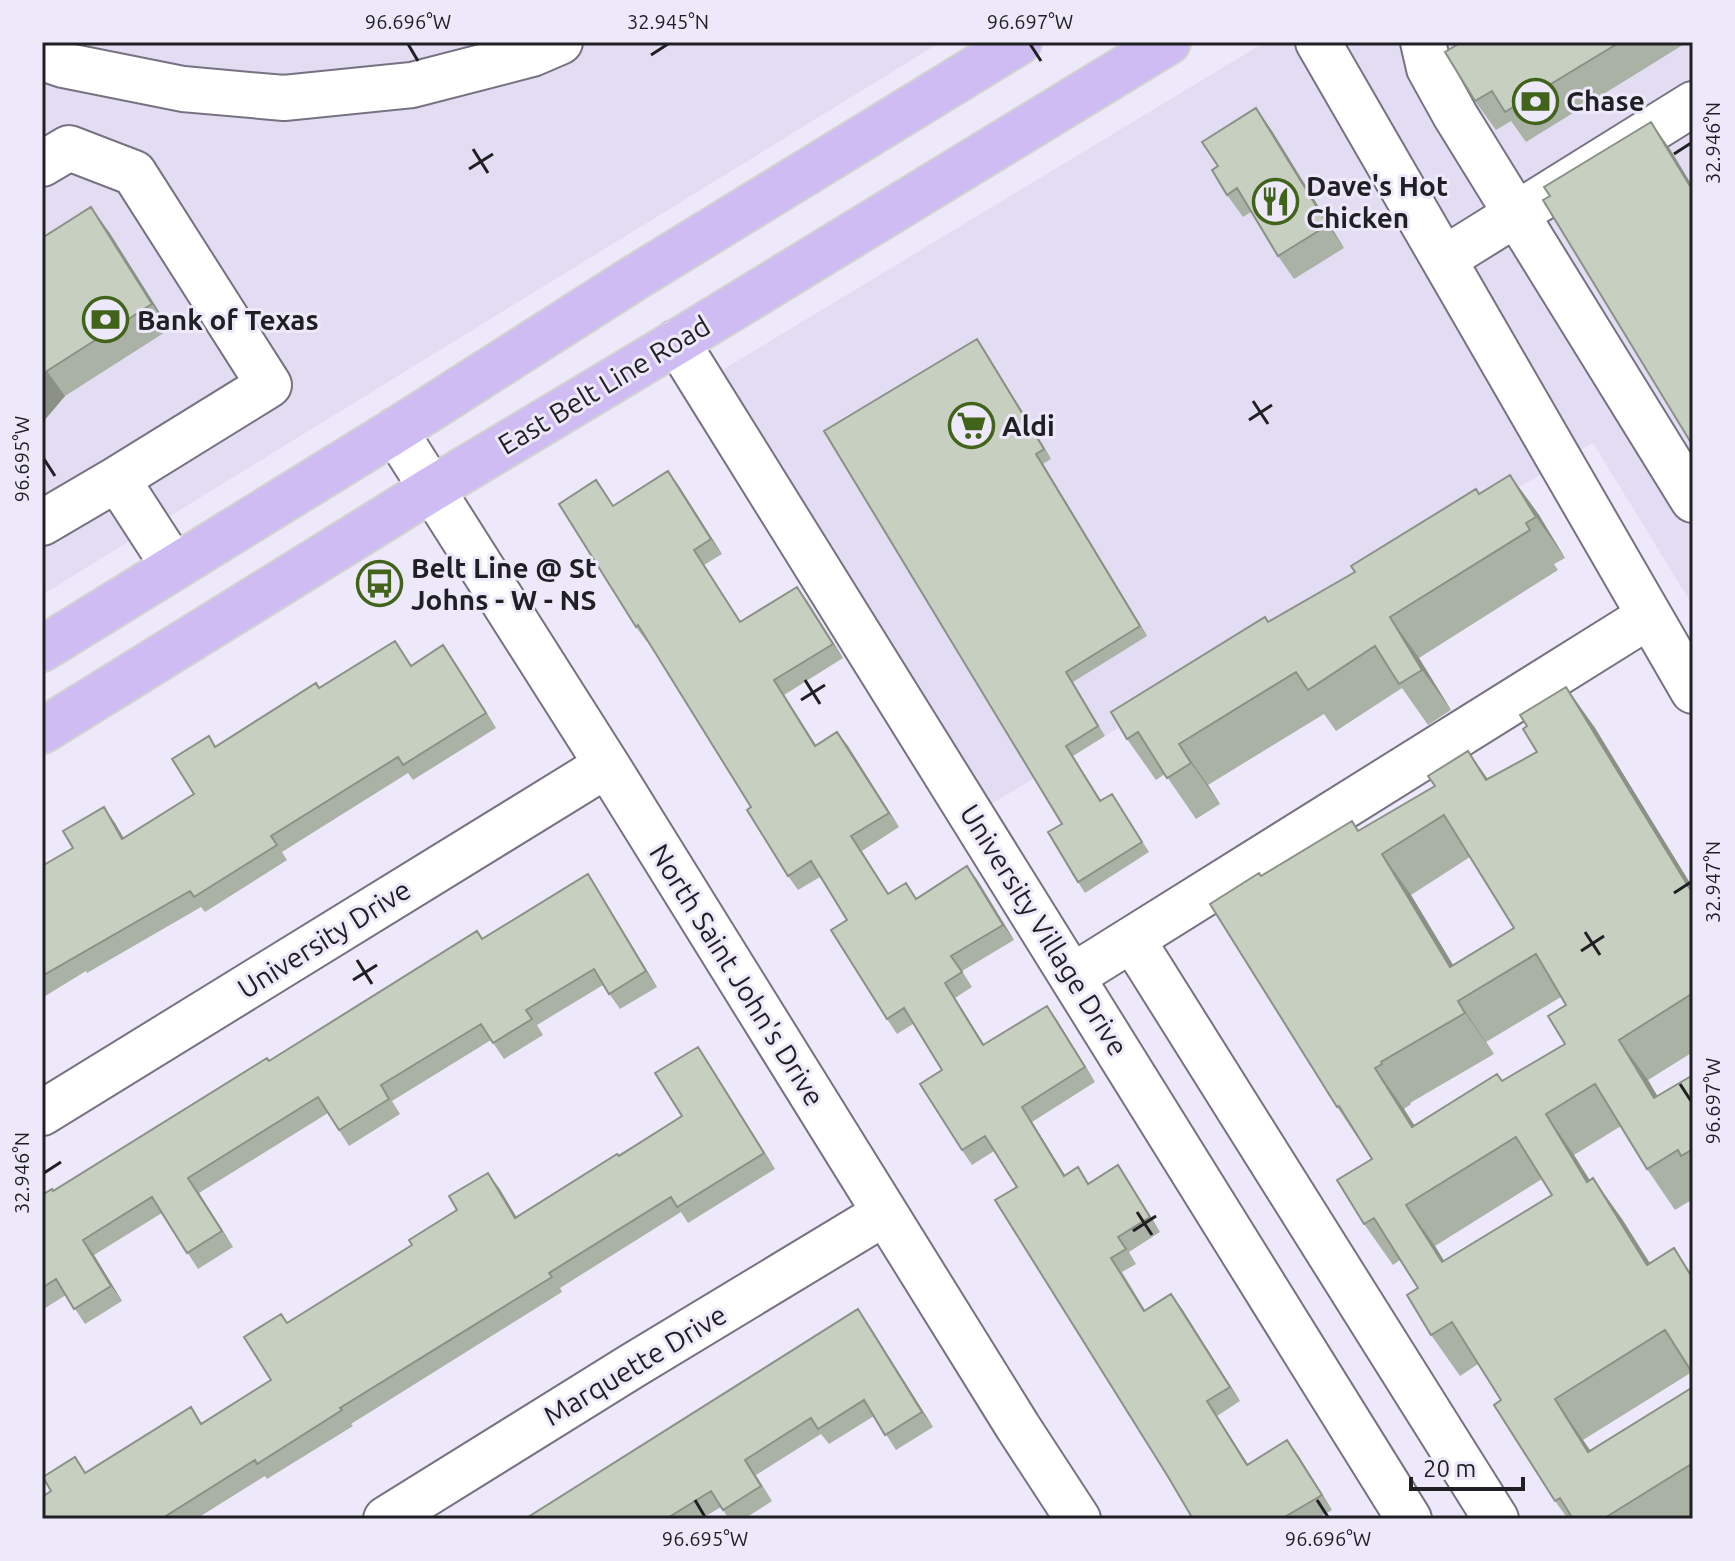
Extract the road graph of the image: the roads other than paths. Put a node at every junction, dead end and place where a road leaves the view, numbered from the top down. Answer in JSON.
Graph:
{"nodes":[{"id":1,"x":560,"y":42,"type":"edge"},
{"id":2,"x":1019,"y":42,"type":"edge"},
{"id":3,"x":1168,"y":42,"type":"edge"},
{"id":4,"x":1318,"y":42,"type":"edge"},
{"id":5,"x":1423,"y":42,"type":"edge"},
{"id":6,"x":42,"y":58,"type":"edge"},
{"id":7,"x":1693,"y":104,"type":"edge"},
{"id":8,"x":42,"y":164,"type":"edge"},
{"id":9,"x":1517,"y":213,"type":"junction"},
{"id":10,"x":1444,"y":259,"type":"junction"},
{"id":11,"x":677,"y":342,"type":"junction"},
{"id":12,"x":395,"y":431,"type":"junction"},
{"id":13,"x":117,"y":479,"type":"junction"},
{"id":14,"x":432,"y":489,"type":"junction"},
{"id":15,"x":1693,"y":500,"type":"edge"},
{"id":16,"x":42,"y":523,"type":"edge"},
{"id":17,"x":174,"y":567,"type":"junction"},
{"id":18,"x":1649,"y":616,"type":"junction"},
{"id":19,"x":42,"y":649,"type":"edge"},
{"id":20,"x":1693,"y":691,"type":"edge"},
{"id":21,"x":42,"y":731,"type":"edge"},
{"id":22,"x":607,"y":765,"type":"junction"},
{"id":23,"x":1132,"y":939,"type":"junction"},
{"id":24,"x":1073,"y":976,"type":"junction"},
{"id":25,"x":42,"y":1113,"type":"edge"},
{"id":26,"x":885,"y":1213,"type":"junction"},
{"id":27,"x":386,"y":1519,"type":"edge"},
{"id":28,"x":1078,"y":1519,"type":"edge"},
{"id":29,"x":1409,"y":1519,"type":"edge"},
{"id":30,"x":1496,"y":1519,"type":"edge"}],
"edges":[{"from":1,"to":6,"type":"street"},
{"from":2,"to":12,"type":"main road"},
{"from":3,"to":11,"type":"main road","name":"East Belt Line Road"},
{"from":4,"to":10,"type":"street"},
{"from":5,"to":9,"type":"street"},
{"from":7,"to":9,"type":"street"},
{"from":8,"to":13,"type":"street"},
{"from":9,"to":10,"type":"street"},
{"from":9,"to":15,"type":"street"},
{"from":10,"to":18,"type":"street"},
{"from":11,"to":14,"type":"main road","name":"East Belt Line Road"},
{"from":11,"to":24,"type":"street","name":"University Village Drive"},
{"from":12,"to":14,"type":"street","name":"North Saint John's Drive"},
{"from":12,"to":17,"type":"main road"},
{"from":13,"to":16,"type":"street"},
{"from":13,"to":17,"type":"street"},
{"from":14,"to":21,"type":"main road","name":"East Belt Line Road"},
{"from":14,"to":22,"type":"street","name":"North Saint John's Drive"},
{"from":17,"to":19,"type":"main road"},
{"from":18,"to":20,"type":"street"},
{"from":18,"to":23,"type":"street"},
{"from":22,"to":25,"type":"street","name":"University Drive"},
{"from":22,"to":26,"type":"street","name":"North Saint John's Drive"},
{"from":23,"to":24,"type":"street"},
{"from":23,"to":30,"type":"street"},
{"from":24,"to":29,"type":"street","name":"University Village Drive"},
{"from":26,"to":27,"type":"street","name":"Marquette Drive"},
{"from":26,"to":28,"type":"street","name":"North Saint John's Drive"}]}
